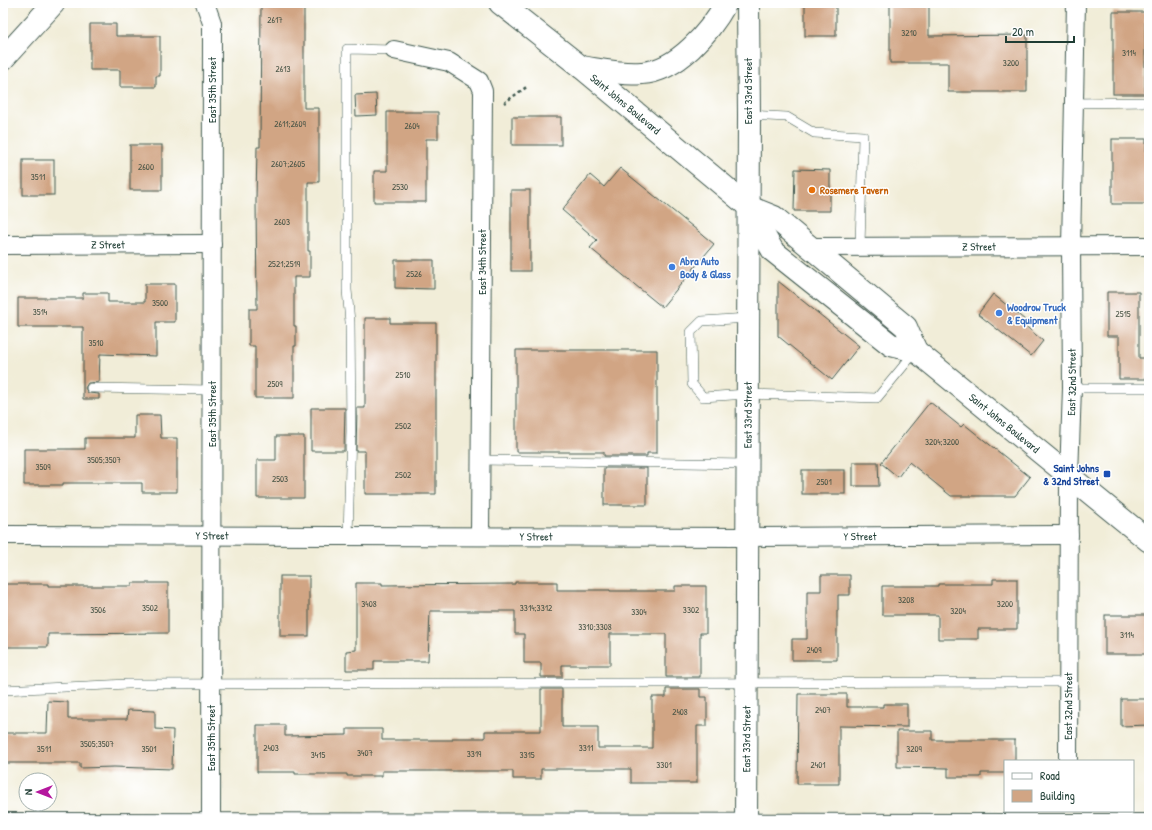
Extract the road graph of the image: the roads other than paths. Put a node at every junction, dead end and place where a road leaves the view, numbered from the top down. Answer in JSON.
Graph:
{"nodes":[{"id":1,"x":54,"y":3,"type":"edge"},
{"id":2,"x":205,"y":3,"type":"edge"},
{"id":3,"x":500,"y":3,"type":"edge"},
{"id":4,"x":726,"y":3,"type":"edge"},
{"id":5,"x":748,"y":3,"type":"edge"},
{"id":6,"x":1076,"y":3,"type":"edge"},
{"id":7,"x":394,"y":50,"type":"joint"},
{"id":8,"x":3,"y":59,"type":"edge"},
{"id":9,"x":581,"y":67,"type":"junction"},
{"id":10,"x":1149,"y":102,"type":"edge"},
{"id":11,"x":1074,"y":103,"type":"junction"},
{"id":12,"x":749,"y":116,"type":"junction"},
{"id":13,"x":749,"y":208,"type":"junction"},
{"id":14,"x":212,"y":244,"type":"junction"},
{"id":15,"x":3,"y":245,"type":"edge"},
{"id":16,"x":860,"y":246,"type":"junction"},
{"id":17,"x":1071,"y":246,"type":"junction"},
{"id":18,"x":1149,"y":246,"type":"edge"},
{"id":19,"x":809,"y":247,"type":"junction"},
{"id":20,"x":748,"y":318,"type":"junction"},
{"id":21,"x":916,"y":351,"type":"junction"},
{"id":22,"x":92,"y":388,"type":"dead end"},
{"id":23,"x":1072,"y":388,"type":"junction"},
{"id":24,"x":1149,"y":388,"type":"edge"},
{"id":25,"x":212,"y":390,"type":"junction"},
{"id":26,"x":748,"y":394,"type":"junction"},
{"id":27,"x":480,"y":460,"type":"junction"},
{"id":28,"x":747,"y":464,"type":"junction"},
{"id":29,"x":1069,"y":476,"type":"junction"},
{"id":30,"x":3,"y":534,"type":"edge"},
{"id":31,"x":1069,"y":534,"type":"junction"},
{"id":32,"x":212,"y":535,"type":"junction"},
{"id":33,"x":348,"y":536,"type":"junction"},
{"id":34,"x":480,"y":536,"type":"junction"},
{"id":35,"x":747,"y":537,"type":"junction"},
{"id":36,"x":1149,"y":541,"type":"edge"},
{"id":37,"x":746,"y":682,"type":"junction"},
{"id":38,"x":1068,"y":682,"type":"junction"},
{"id":39,"x":211,"y":684,"type":"junction"},
{"id":40,"x":3,"y":690,"type":"edge"},
{"id":41,"x":1068,"y":760,"type":"edge"},
{"id":42,"x":1068,"y":820,"type":"edge"},
{"id":43,"x":3,"y":822,"type":"edge"},
{"id":44,"x":1149,"y":823,"type":"edge"},
{"id":45,"x":211,"y":824,"type":"edge"},
{"id":46,"x":746,"y":825,"type":"edge"}],
"edges":[{"from":1,"to":8,"type":"main road"},
{"from":2,"to":14,"type":"street","name":"East 35th Street"},
{"from":3,"to":9,"type":"main road","name":"Saint Johns Boulevard"},
{"from":4,"to":9,"type":"main road"},
{"from":5,"to":12,"type":"main road","name":"East 33rd Street"},
{"from":6,"to":11,"type":"street","name":"East 32nd Street"},
{"from":7,"to":27,"type":"street","name":"East 34th Street"},
{"from":7,"to":33,"type":"lane"},
{"from":9,"to":13,"type":"main road","name":"Saint Johns Boulevard"},
{"from":10,"to":11,"type":"lane"},
{"from":11,"to":17,"type":"street","name":"East 32nd Street"},
{"from":12,"to":13,"type":"main road","name":"East 33rd Street"},
{"from":12,"to":16,"type":"lane"},
{"from":13,"to":19,"type":"main road","name":"Saint Johns Boulevard"},
{"from":13,"to":20,"type":"main road","name":"East 33rd Street"},
{"from":13,"to":21,"type":"main road","name":"Saint Johns Boulevard"},
{"from":14,"to":15,"type":"street","name":"Z Street"},
{"from":14,"to":25,"type":"street","name":"East 35th Street"},
{"from":16,"to":17,"type":"street","name":"Z Street"},
{"from":16,"to":19,"type":"street","name":"Z Street"},
{"from":17,"to":18,"type":"street","name":"Z Street"},
{"from":17,"to":23,"type":"street","name":"East 32nd Street"},
{"from":19,"to":21,"type":"main road","name":"Saint Johns Boulevard"},
{"from":20,"to":26,"type":"main road","name":"East 33rd Street"},
{"from":20,"to":26,"type":"lane"},
{"from":21,"to":26,"type":"lane"},
{"from":21,"to":29,"type":"main road","name":"Saint Johns Boulevard"},
{"from":22,"to":25,"type":"lane"},
{"from":23,"to":24,"type":"lane"},
{"from":23,"to":29,"type":"street","name":"East 32nd Street"},
{"from":25,"to":32,"type":"street","name":"East 35th Street"},
{"from":26,"to":28,"type":"main road","name":"East 33rd Street"},
{"from":27,"to":28,"type":"lane"},
{"from":27,"to":34,"type":"street","name":"East 34th Street"},
{"from":28,"to":35,"type":"main road","name":"East 33rd Street"},
{"from":29,"to":31,"type":"street","name":"East 32nd Street"},
{"from":29,"to":36,"type":"main road","name":"Saint Johns Boulevard"},
{"from":30,"to":32,"type":"street","name":"Y Street"},
{"from":31,"to":35,"type":"street","name":"Y Street"},
{"from":31,"to":38,"type":"street","name":"East 32nd Street"},
{"from":32,"to":33,"type":"street","name":"Y Street"},
{"from":32,"to":39,"type":"street","name":"East 35th Street"},
{"from":33,"to":34,"type":"street","name":"Y Street"},
{"from":34,"to":35,"type":"street","name":"Y Street"},
{"from":35,"to":37,"type":"main road","name":"East 33rd Street"},
{"from":37,"to":38,"type":"lane"},
{"from":37,"to":39,"type":"lane"},
{"from":37,"to":46,"type":"main road","name":"East 33rd Street"},
{"from":38,"to":41,"type":"street","name":"East 32nd Street"},
{"from":39,"to":40,"type":"lane"},
{"from":39,"to":45,"type":"street","name":"East 35th Street"},
{"from":42,"to":44,"type":"street"},
{"from":42,"to":46,"type":"street"},
{"from":43,"to":45,"type":"street"},
{"from":45,"to":46,"type":"street"}]}
